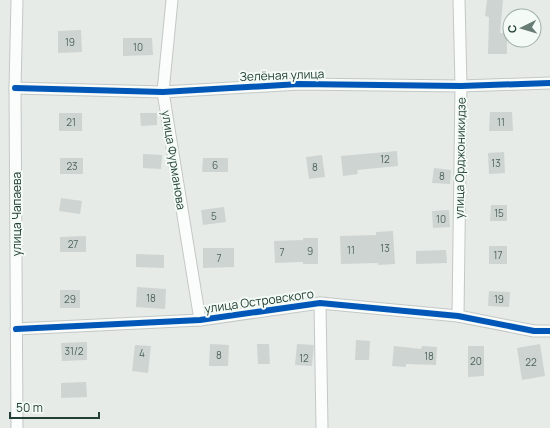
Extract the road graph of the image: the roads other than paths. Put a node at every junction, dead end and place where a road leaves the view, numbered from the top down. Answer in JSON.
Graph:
{"nodes":[{"id":1,"x":17,"y":0,"type":"edge"},
{"id":2,"x":172,"y":0,"type":"edge"},
{"id":3,"x":459,"y":0,"type":"edge"},
{"id":4,"x":550,"y":83,"type":"edge"},
{"id":5,"x":461,"y":86,"type":"junction"},
{"id":6,"x":15,"y":88,"type":"junction"},
{"id":7,"x":163,"y":92,"type":"junction"},
{"id":8,"x":320,"y":303,"type":"junction"},
{"id":9,"x":458,"y":316,"type":"junction"},
{"id":10,"x":200,"y":320,"type":"junction"},
{"id":11,"x":16,"y":329,"type":"junction"},
{"id":12,"x":550,"y":331,"type":"edge"},
{"id":13,"x":17,"y":428,"type":"edge"},
{"id":14,"x":322,"y":428,"type":"edge"}],
"edges":[{"from":1,"to":6,"type":"street","name":"улица Чапаева"},
{"from":2,"to":7,"type":"street","name":"улица Фурманова"},
{"from":3,"to":5,"type":"street","name":"улица Орджоникидзе"},
{"from":4,"to":5,"type":"street","name":"Зелёная улица"},
{"from":5,"to":7,"type":"street","name":"Зелёная улица"},
{"from":5,"to":9,"type":"street","name":"улица Орджоникидзе"},
{"from":6,"to":7,"type":"street","name":"Зелёная улица"},
{"from":6,"to":11,"type":"street","name":"улица Чапаева"},
{"from":7,"to":10,"type":"street","name":"улица Фурманова"},
{"from":8,"to":9,"type":"street","name":"улица Островского"},
{"from":8,"to":10,"type":"street","name":"улица Островского"},
{"from":8,"to":14,"type":"street"},
{"from":9,"to":12,"type":"street","name":"улица Островского"},
{"from":10,"to":11,"type":"street","name":"улица Островского"},
{"from":11,"to":13,"type":"street","name":"улица Чапаева"}]}
